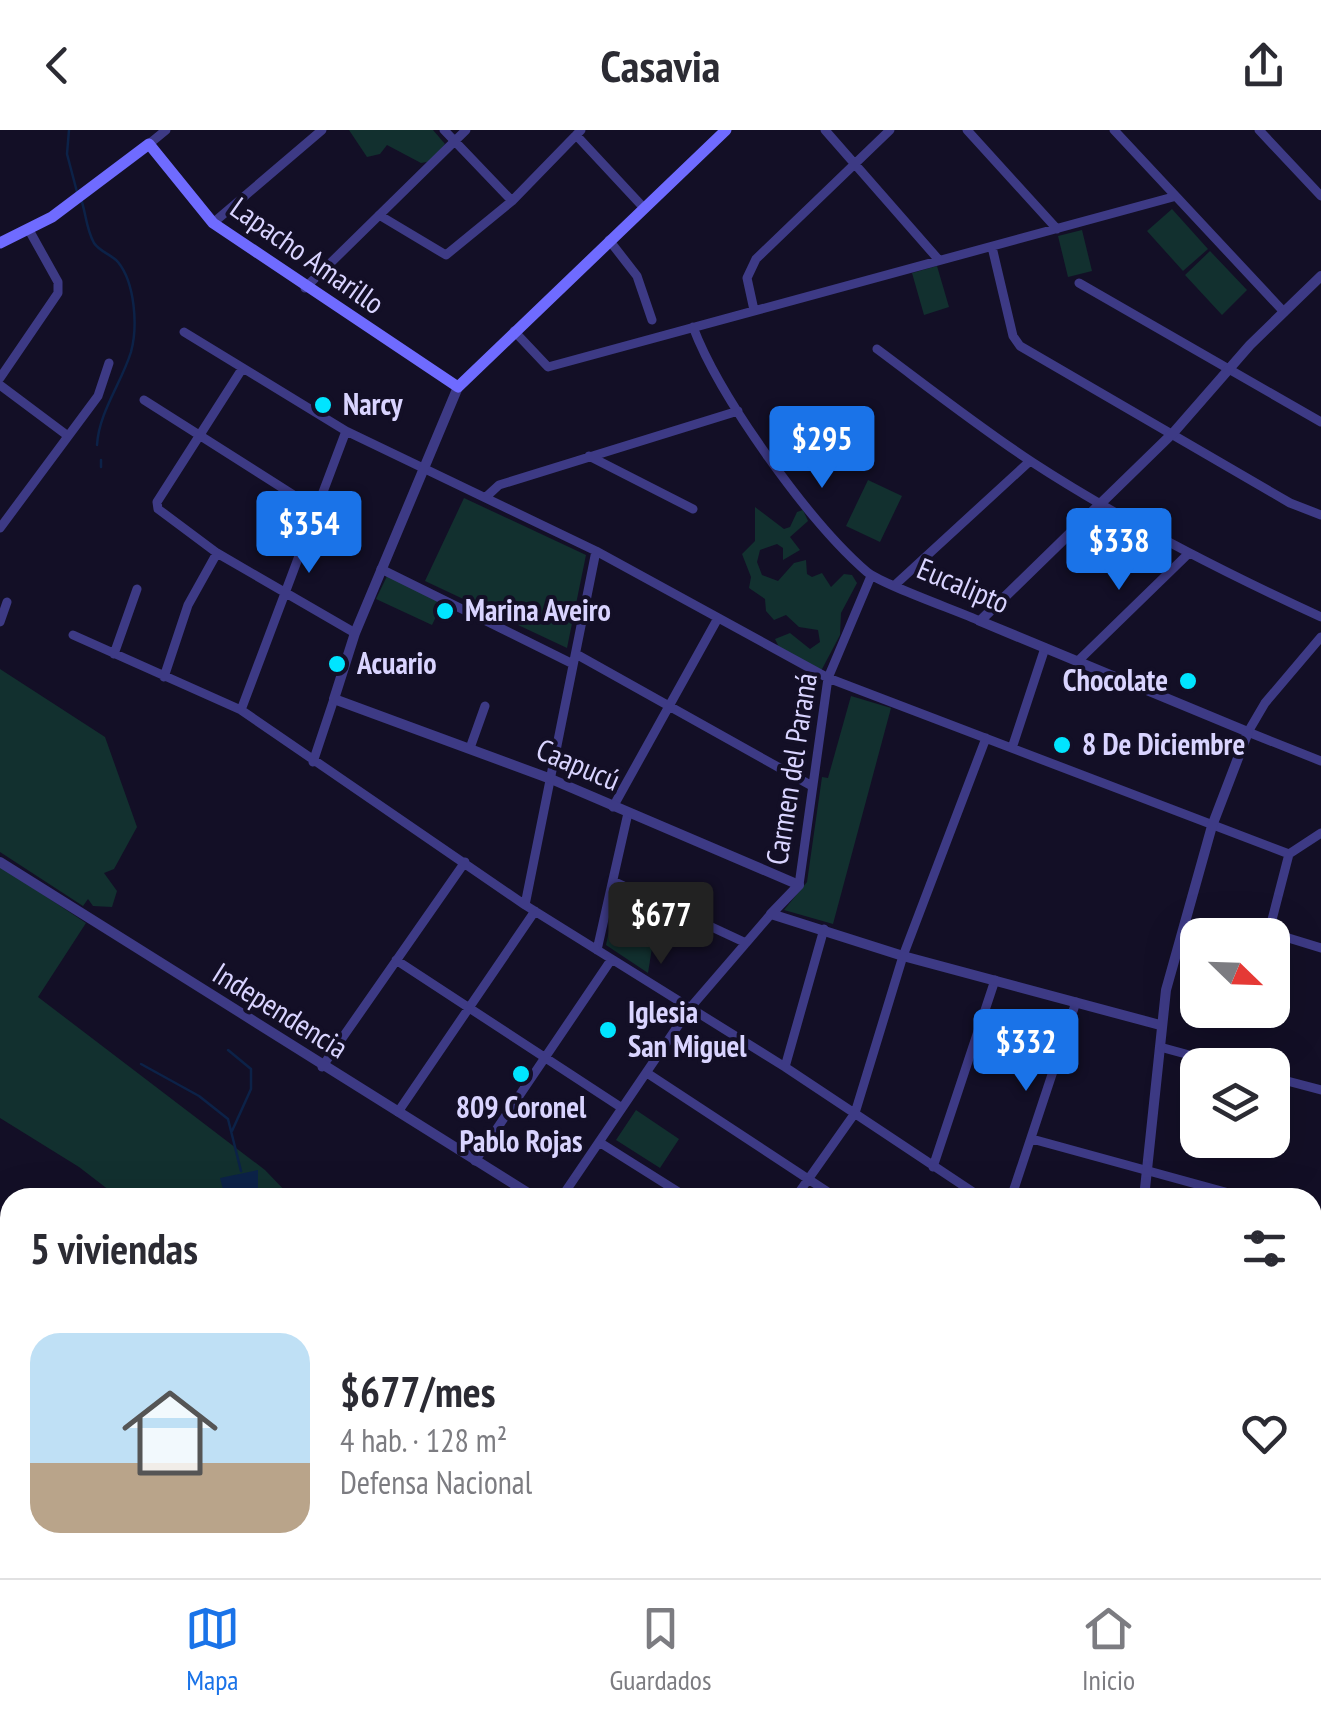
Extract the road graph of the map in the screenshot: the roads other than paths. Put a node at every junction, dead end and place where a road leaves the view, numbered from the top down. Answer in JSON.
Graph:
{"nodes":[{"id":1,"x":166,"y":130,"type":"edge"},
{"id":2,"x":322,"y":130,"type":"edge"},
{"id":3,"x":444,"y":130,"type":"edge"},
{"id":4,"x":466,"y":130,"type":"edge"},
{"id":5,"x":726,"y":130,"type":"edge"},
{"id":6,"x":825,"y":130,"type":"edge"},
{"id":7,"x":890,"y":130,"type":"edge"},
{"id":8,"x":967,"y":130,"type":"edge"},
{"id":9,"x":1114,"y":130,"type":"edge"},
{"id":10,"x":1259,"y":130,"type":"edge"},
{"id":11,"x":578,"y":132,"type":"edge"},
{"id":12,"x":454,"y":141,"type":"junction"},
{"id":13,"x":150,"y":144,"type":"junction"},
{"id":14,"x":855,"y":162,"type":"junction"},
{"id":15,"x":1321,"y":196,"type":"edge"},
{"id":16,"x":1173,"y":197,"type":"junction"},
{"id":17,"x":512,"y":200,"type":"junction"},
{"id":18,"x":643,"y":207,"type":"junction"},
{"id":19,"x":380,"y":215,"type":"junction"},
{"id":20,"x":213,"y":223,"type":"junction"},
{"id":21,"x":1057,"y":229,"type":"junction"},
{"id":22,"x":29,"y":230,"type":"junction"},
{"id":23,"x":609,"y":240,"type":"junction"},
{"id":24,"x":0,"y":244,"type":"edge"},
{"id":25,"x":992,"y":247,"type":"junction"},
{"id":26,"x":938,"y":259,"type":"junction"},
{"id":27,"x":1321,"y":276,"type":"edge"},
{"id":28,"x":1079,"y":283,"type":"dead end"},
{"id":29,"x":305,"y":288,"type":"junction"},
{"id":30,"x":754,"y":310,"type":"junction"},
{"id":31,"x":1284,"y":312,"type":"junction"},
{"id":32,"x":652,"y":320,"type":"dead end"},
{"id":33,"x":693,"y":326,"type":"junction"},
{"id":34,"x":514,"y":330,"type":"junction"},
{"id":35,"x":184,"y":332,"type":"dead end"},
{"id":36,"x":877,"y":349,"type":"dead end"},
{"id":37,"x":109,"y":363,"type":"dead end"},
{"id":38,"x":242,"y":369,"type":"junction"},
{"id":39,"x":1227,"y":370,"type":"junction"},
{"id":40,"x":0,"y":382,"type":"edge"},
{"id":41,"x":458,"y":387,"type":"junction"},
{"id":42,"x":144,"y":400,"type":"dead end"},
{"id":43,"x":738,"y":411,"type":"junction"},
{"id":44,"x":1321,"y":422,"type":"edge"},
{"id":45,"x":346,"y":431,"type":"junction"},
{"id":46,"x":1174,"y":432,"type":"junction"},
{"id":47,"x":68,"y":436,"type":"junction"},
{"id":48,"x":200,"y":437,"type":"junction"},
{"id":49,"x":588,"y":455,"type":"junction"},
{"id":50,"x":1030,"y":461,"type":"junction"},
{"id":51,"x":421,"y":468,"type":"junction"},
{"id":52,"x":486,"y":498,"type":"junction"},
{"id":53,"x":1102,"y":505,"type":"junction"},
{"id":54,"x":314,"y":508,"type":"junction"},
{"id":55,"x":693,"y":509,"type":"dead end"},
{"id":56,"x":1321,"y":516,"type":"edge"},
{"id":57,"x":0,"y":528,"type":"edge"},
{"id":58,"x":596,"y":550,"type":"junction"},
{"id":59,"x":217,"y":553,"type":"junction"},
{"id":60,"x":1188,"y":554,"type":"junction"},
{"id":61,"x":381,"y":569,"type":"junction"},
{"id":62,"x":870,"y":576,"type":"junction"},
{"id":63,"x":896,"y":584,"type":"junction"},
{"id":64,"x":137,"y":588,"type":"dead end"},
{"id":65,"x":282,"y":593,"type":"junction"},
{"id":66,"x":7,"y":602,"type":"dead end"},
{"id":67,"x":1321,"y":617,"type":"edge"},
{"id":68,"x":718,"y":618,"type":"junction"},
{"id":69,"x":980,"y":621,"type":"junction"},
{"id":70,"x":0,"y":622,"type":"edge"},
{"id":71,"x":355,"y":634,"type":"junction"},
{"id":72,"x":73,"y":635,"type":"dead end"},
{"id":73,"x":1321,"y":637,"type":"edge"},
{"id":74,"x":1045,"y":648,"type":"junction"},
{"id":75,"x":114,"y":654,"type":"junction"},
{"id":76,"x":574,"y":659,"type":"junction"},
{"id":77,"x":1078,"y":661,"type":"junction"},
{"id":78,"x":164,"y":677,"type":"junction"},
{"id":79,"x":828,"y":678,"type":"junction"},
{"id":80,"x":334,"y":699,"type":"junction"},
{"id":81,"x":485,"y":706,"type":"dead end"},
{"id":82,"x":668,"y":706,"type":"junction"},
{"id":83,"x":240,"y":710,"type":"junction"},
{"id":84,"x":1248,"y":732,"type":"junction"},
{"id":85,"x":986,"y":738,"type":"junction"},
{"id":86,"x":470,"y":748,"type":"junction"},
{"id":87,"x":1012,"y":748,"type":"junction"},
{"id":88,"x":1321,"y":761,"type":"edge"},
{"id":89,"x":313,"y":762,"type":"junction"},
{"id":90,"x":551,"y":779,"type":"junction"},
{"id":91,"x":812,"y":786,"type":"junction"},
{"id":92,"x":613,"y":807,"type":"junction"},
{"id":93,"x":628,"y":814,"type":"junction"},
{"id":94,"x":1212,"y":826,"type":"junction"},
{"id":95,"x":1321,"y":833,"type":"edge"},
{"id":96,"x":1290,"y":854,"type":"junction"},
{"id":97,"x":0,"y":862,"type":"edge"},
{"id":98,"x":465,"y":862,"type":"junction"},
{"id":99,"x":613,"y":880,"type":"junction"},
{"id":100,"x":798,"y":885,"type":"junction"},
{"id":101,"x":525,"y":905,"type":"junction"},
{"id":102,"x":536,"y":911,"type":"junction"},
{"id":103,"x":770,"y":914,"type":"junction"},
{"id":104,"x":1272,"y":918,"type":"edge"},
{"id":105,"x":824,"y":929,"type":"junction"},
{"id":106,"x":1290,"y":940,"type":"edge"},
{"id":107,"x":746,"y":943,"type":"junction"},
{"id":108,"x":1321,"y":948,"type":"edge"},
{"id":109,"x":597,"y":950,"type":"junction"},
{"id":110,"x":903,"y":956,"type":"junction"},
{"id":111,"x":396,"y":960,"type":"junction"},
{"id":112,"x":611,"y":960,"type":"junction"},
{"id":113,"x":996,"y":980,"type":"junction"},
{"id":114,"x":1076,"y":1002,"type":"junction"},
{"id":115,"x":468,"y":1008,"type":"junction"},
{"id":116,"x":690,"y":1008,"type":"junction"},
{"id":117,"x":1160,"y":1025,"type":"junction"},
{"id":118,"x":1160,"y":1047,"type":"junction"},
{"id":119,"x":1180,"y":1052,"type":"edge"},
{"id":120,"x":545,"y":1058,"type":"junction"},
{"id":121,"x":322,"y":1067,"type":"junction"},
{"id":122,"x":785,"y":1067,"type":"junction"},
{"id":123,"x":646,"y":1073,"type":"junction"},
{"id":124,"x":1290,"y":1082,"type":"edge"},
{"id":125,"x":1321,"y":1090,"type":"edge"},
{"id":126,"x":622,"y":1108,"type":"junction"},
{"id":127,"x":398,"y":1112,"type":"junction"},
{"id":128,"x":854,"y":1113,"type":"junction"},
{"id":129,"x":1032,"y":1139,"type":"junction"},
{"id":130,"x":599,"y":1142,"type":"junction"},
{"id":131,"x":475,"y":1161,"type":"junction"},
{"id":132,"x":934,"y":1167,"type":"junction"},
{"id":133,"x":1148,"y":1171,"type":"junction"},
{"id":134,"x":808,"y":1179,"type":"junction"},
{"id":135,"x":520,"y":1188,"type":"edge"},
{"id":136,"x":568,"y":1188,"type":"edge"},
{"id":137,"x":672,"y":1188,"type":"edge"},
{"id":138,"x":802,"y":1188,"type":"edge"},
{"id":139,"x":821,"y":1188,"type":"edge"},
{"id":140,"x":967,"y":1188,"type":"edge"},
{"id":141,"x":1015,"y":1188,"type":"edge"},
{"id":142,"x":1145,"y":1188,"type":"edge"},
{"id":143,"x":1212,"y":1188,"type":"edge"}],
"edges":[{"from":1,"to":13,"type":"street"},
{"from":2,"to":20,"type":"street"},
{"from":3,"to":12,"type":"street"},
{"from":4,"to":12,"type":"street"},
{"from":5,"to":18,"type":"main road"},
{"from":6,"to":14,"type":"street"},
{"from":7,"to":14,"type":"street"},
{"from":8,"to":21,"type":"street"},
{"from":9,"to":16,"type":"street"},
{"from":10,"to":15,"type":"street"},
{"from":11,"to":17,"type":"street"},
{"from":11,"to":18,"type":"street"},
{"from":12,"to":17,"type":"street"},
{"from":12,"to":19,"type":"street"},
{"from":13,"to":20,"type":"main road","name":"Lapacho Amarillo"},
{"from":13,"to":22,"type":"main road"},
{"from":14,"to":26,"type":"street"},
{"from":14,"to":30,"type":"street"},
{"from":16,"to":21,"type":"street"},
{"from":16,"to":31,"type":"street"},
{"from":17,"to":19,"type":"street"},
{"from":18,"to":23,"type":"main road"},
{"from":19,"to":29,"type":"street"},
{"from":20,"to":29,"type":"main road","name":"Lapacho Amarillo"},
{"from":21,"to":25,"type":"street"},
{"from":22,"to":24,"type":"main road"},
{"from":22,"to":40,"type":"street"},
{"from":23,"to":32,"type":"street"},
{"from":23,"to":34,"type":"main road"},
{"from":25,"to":26,"type":"street"},
{"from":25,"to":46,"type":"street"},
{"from":26,"to":30,"type":"street"},
{"from":27,"to":31,"type":"street"},
{"from":28,"to":39,"type":"street"},
{"from":29,"to":41,"type":"main road","name":"Lapacho Amarillo"},
{"from":30,"to":33,"type":"street"},
{"from":31,"to":39,"type":"street"},
{"from":33,"to":34,"type":"street"},
{"from":33,"to":43,"type":"street","name":"Eucalipto"},
{"from":34,"to":41,"type":"main road"},
{"from":35,"to":38,"type":"street"},
{"from":36,"to":50,"type":"street"},
{"from":37,"to":47,"type":"street"},
{"from":38,"to":45,"type":"street"},
{"from":38,"to":48,"type":"street"},
{"from":39,"to":44,"type":"street"},
{"from":39,"to":46,"type":"street"},
{"from":40,"to":47,"type":"street"},
{"from":41,"to":51,"type":"street"},
{"from":42,"to":48,"type":"street"},
{"from":43,"to":49,"type":"street"},
{"from":43,"to":62,"type":"street","name":"Eucalipto"},
{"from":45,"to":51,"type":"street"},
{"from":45,"to":54,"type":"street"},
{"from":46,"to":53,"type":"street"},
{"from":46,"to":56,"type":"street"},
{"from":47,"to":57,"type":"street"},
{"from":48,"to":54,"type":"street"},
{"from":48,"to":59,"type":"street"},
{"from":49,"to":52,"type":"street"},
{"from":49,"to":55,"type":"street"},
{"from":50,"to":53,"type":"street"},
{"from":50,"to":63,"type":"street"},
{"from":51,"to":52,"type":"street"},
{"from":51,"to":61,"type":"street"},
{"from":52,"to":58,"type":"street"},
{"from":53,"to":60,"type":"street"},
{"from":53,"to":69,"type":"street"},
{"from":54,"to":65,"type":"street"},
{"from":58,"to":68,"type":"street"},
{"from":58,"to":76,"type":"street"},
{"from":59,"to":65,"type":"street"},
{"from":59,"to":78,"type":"street"},
{"from":60,"to":67,"type":"street"},
{"from":60,"to":77,"type":"street"},
{"from":61,"to":71,"type":"street"},
{"from":61,"to":76,"type":"street"},
{"from":62,"to":63,"type":"street","name":"Eucalipto"},
{"from":62,"to":79,"type":"street","name":"Carmen del Paraná"},
{"from":63,"to":69,"type":"street","name":"Eucalipto"},
{"from":64,"to":75,"type":"street"},
{"from":65,"to":71,"type":"street"},
{"from":65,"to":83,"type":"street"},
{"from":66,"to":70,"type":"street"},
{"from":68,"to":79,"type":"street"},
{"from":68,"to":82,"type":"street"},
{"from":69,"to":74,"type":"street","name":"Eucalipto"},
{"from":71,"to":80,"type":"street"},
{"from":72,"to":75,"type":"street"},
{"from":73,"to":84,"type":"street"},
{"from":74,"to":77,"type":"street","name":"Eucalipto"},
{"from":74,"to":87,"type":"street"},
{"from":75,"to":78,"type":"street"},
{"from":76,"to":82,"type":"street"},
{"from":76,"to":90,"type":"street"},
{"from":77,"to":84,"type":"street","name":"Eucalipto"},
{"from":78,"to":83,"type":"street"},
{"from":79,"to":85,"type":"street"},
{"from":79,"to":91,"type":"street","name":"Carmen del Paraná"},
{"from":80,"to":86,"type":"street","name":"Caapucú"},
{"from":80,"to":89,"type":"street"},
{"from":81,"to":86,"type":"street"},
{"from":82,"to":91,"type":"street"},
{"from":82,"to":92,"type":"street"},
{"from":83,"to":89,"type":"street"},
{"from":84,"to":88,"type":"street","name":"Eucalipto"},
{"from":84,"to":94,"type":"street"},
{"from":85,"to":87,"type":"street"},
{"from":85,"to":110,"type":"street"},
{"from":86,"to":90,"type":"street","name":"Caapucú"},
{"from":87,"to":94,"type":"street"},
{"from":89,"to":98,"type":"street"},
{"from":90,"to":92,"type":"street","name":"Caapucú"},
{"from":90,"to":101,"type":"street"},
{"from":91,"to":100,"type":"street","name":"Carmen del Paraná"},
{"from":92,"to":93,"type":"street","name":"Caapucú"},
{"from":93,"to":99,"type":"street"},
{"from":93,"to":100,"type":"street","name":"Caapucú"},
{"from":94,"to":96,"type":"street"},
{"from":94,"to":117,"type":"street"},
{"from":95,"to":96,"type":"street"},
{"from":96,"to":104,"type":"street"},
{"from":97,"to":121,"type":"street","name":"Independencia"},
{"from":98,"to":101,"type":"street"},
{"from":98,"to":111,"type":"street"},
{"from":99,"to":107,"type":"street"},
{"from":99,"to":109,"type":"street"},
{"from":100,"to":103,"type":"street","name":"Carmen del Paraná"},
{"from":101,"to":102,"type":"street"},
{"from":102,"to":109,"type":"street"},
{"from":102,"to":115,"type":"street"},
{"from":103,"to":105,"type":"street"},
{"from":103,"to":107,"type":"street","name":"Carmen del Paraná"},
{"from":105,"to":110,"type":"street"},
{"from":105,"to":122,"type":"street"},
{"from":106,"to":108,"type":"street"},
{"from":107,"to":116,"type":"street","name":"Carmen del Paraná"},
{"from":109,"to":112,"type":"street"},
{"from":110,"to":113,"type":"street"},
{"from":110,"to":128,"type":"street"},
{"from":111,"to":115,"type":"street"},
{"from":111,"to":121,"type":"street"},
{"from":112,"to":116,"type":"street"},
{"from":112,"to":120,"type":"street"},
{"from":113,"to":114,"type":"street"},
{"from":113,"to":132,"type":"street"},
{"from":114,"to":117,"type":"street"},
{"from":114,"to":129,"type":"street"},
{"from":115,"to":120,"type":"street"},
{"from":115,"to":127,"type":"street"},
{"from":116,"to":122,"type":"street"},
{"from":116,"to":123,"type":"street","name":"Carmen del Paraná"},
{"from":117,"to":118,"type":"street"},
{"from":118,"to":119,"type":"street"},
{"from":118,"to":133,"type":"street"},
{"from":120,"to":126,"type":"street"},
{"from":120,"to":131,"type":"street"},
{"from":121,"to":127,"type":"street","name":"Independencia"},
{"from":122,"to":128,"type":"street"},
{"from":123,"to":126,"type":"street","name":"Carmen del Paraná"},
{"from":123,"to":134,"type":"street"},
{"from":124,"to":125,"type":"street"},
{"from":126,"to":130,"type":"street","name":"Carmen del Paraná"},
{"from":127,"to":131,"type":"street","name":"Independencia"},
{"from":128,"to":132,"type":"street"},
{"from":128,"to":134,"type":"street"},
{"from":129,"to":133,"type":"street"},
{"from":129,"to":141,"type":"street"},
{"from":130,"to":136,"type":"street","name":"Carmen del Paraná"},
{"from":130,"to":137,"type":"street"},
{"from":131,"to":135,"type":"street","name":"Independencia"},
{"from":132,"to":140,"type":"street"},
{"from":133,"to":142,"type":"street"},
{"from":133,"to":143,"type":"street"},
{"from":134,"to":138,"type":"street"},
{"from":134,"to":139,"type":"street"}]}
